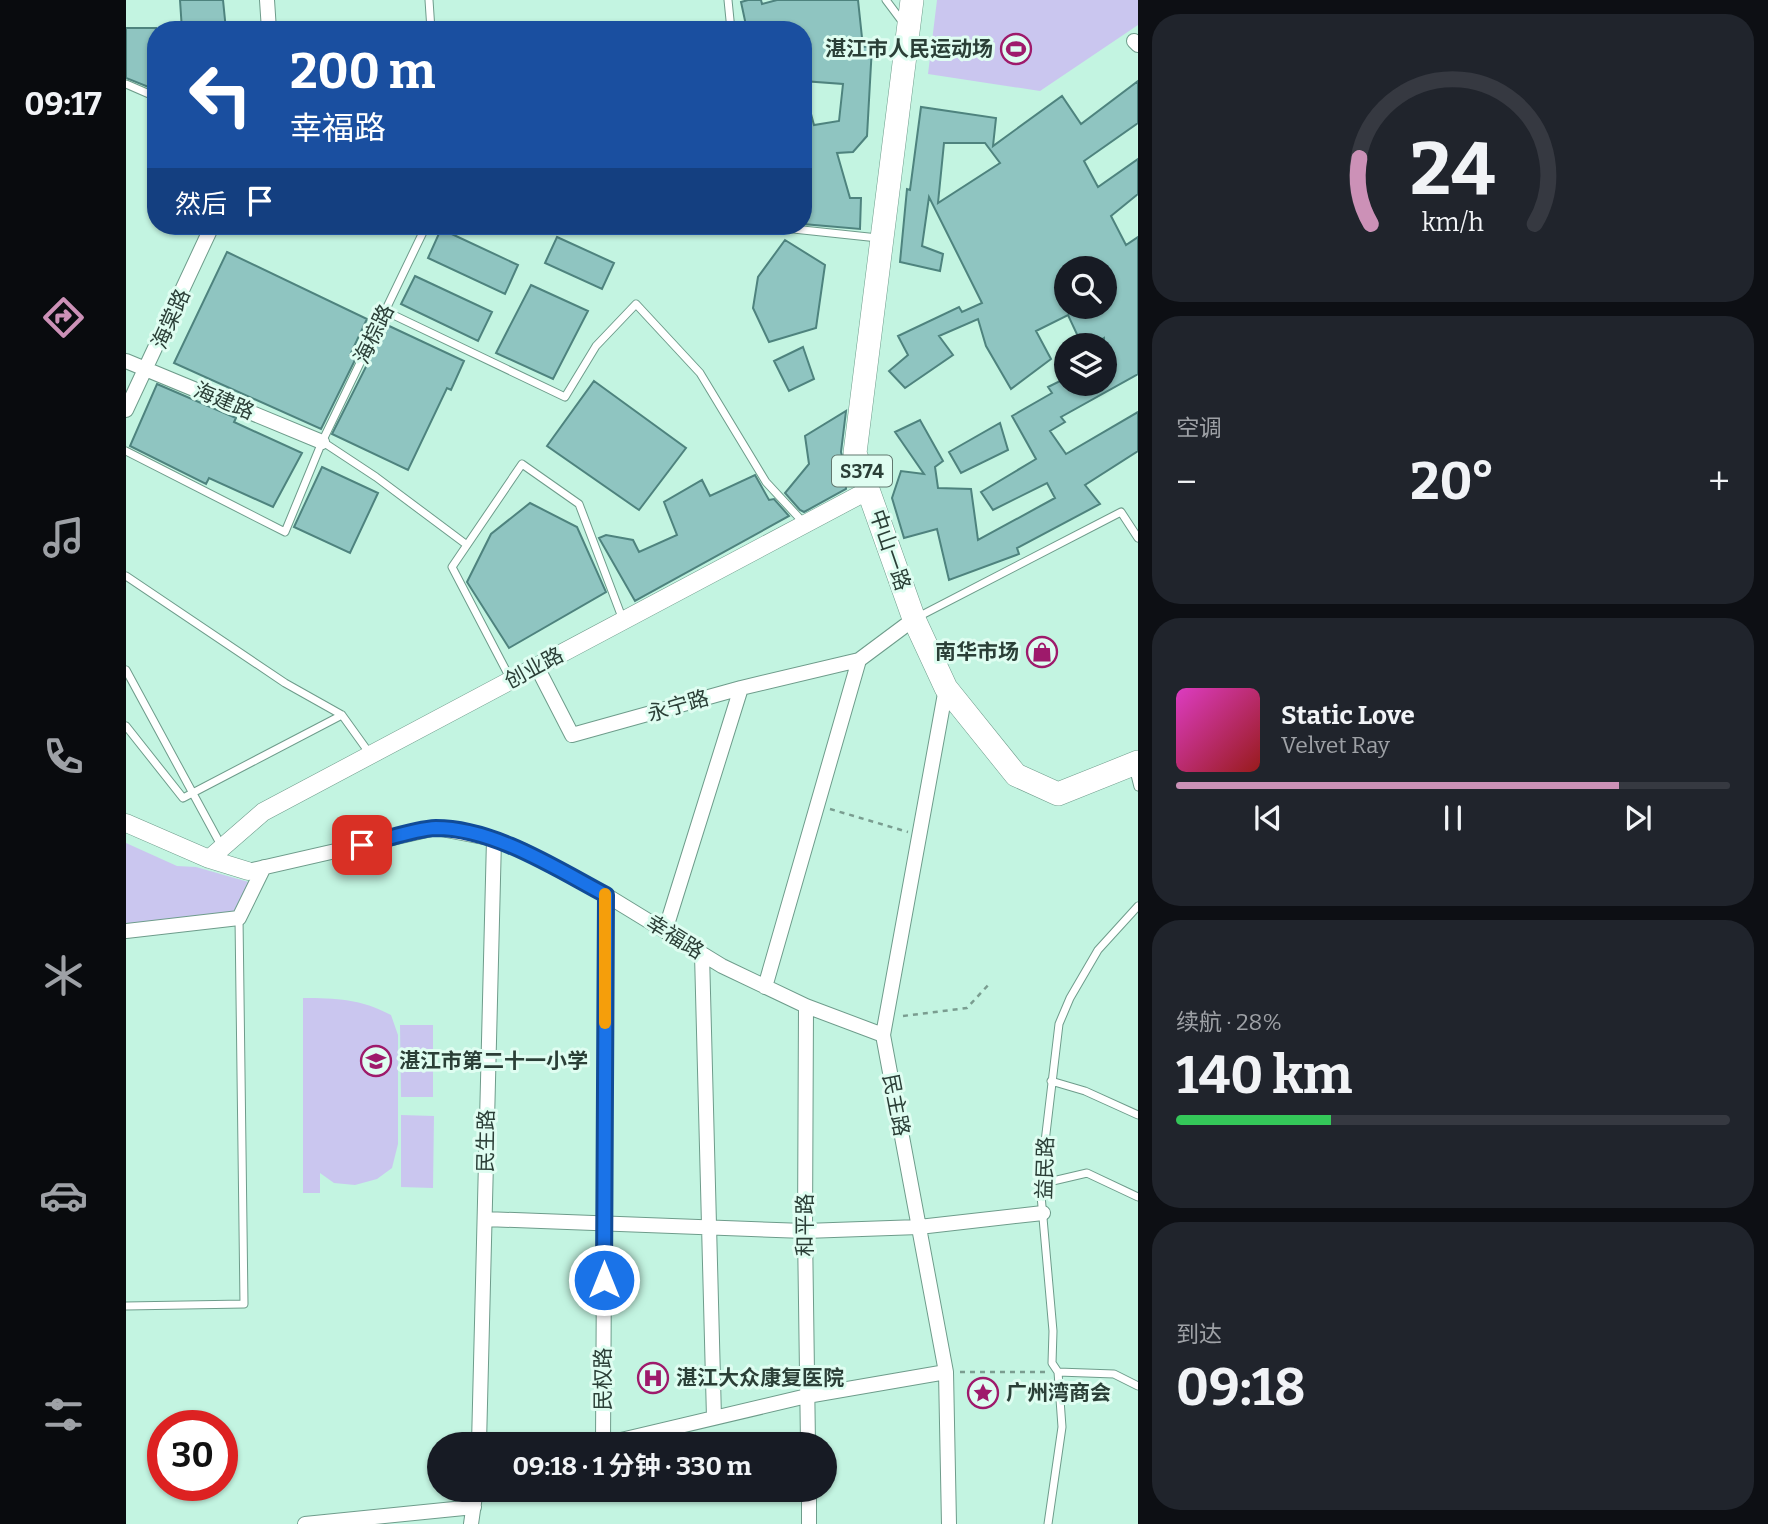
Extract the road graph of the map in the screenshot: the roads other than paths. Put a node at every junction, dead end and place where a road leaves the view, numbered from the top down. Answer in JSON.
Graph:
{"nodes":[{"id":1,"x":267,"y":0,"type":"edge"},
{"id":2,"x":429,"y":0,"type":"edge"},
{"id":3,"x":728,"y":0,"type":"edge"},
{"id":4,"x":886,"y":0,"type":"edge"},
{"id":5,"x":912,"y":0,"type":"edge"},
{"id":6,"x":268,"y":21,"type":"edge"},
{"id":7,"x":430,"y":21,"type":"edge"},
{"id":8,"x":730,"y":21,"type":"edge"},
{"id":9,"x":908,"y":30,"type":"junction"},
{"id":10,"x":126,"y":84,"type":"edge"},
{"id":11,"x":147,"y":93,"type":"edge"},
{"id":12,"x":812,"y":231,"type":"edge"},
{"id":13,"x":208,"y":235,"type":"edge"},
{"id":14,"x":422,"y":235,"type":"edge"},
{"id":15,"x":882,"y":238,"type":"junction"},
{"id":16,"x":385,"y":311,"type":"junction"},
{"id":17,"x":126,"y":361,"type":"edge"},
{"id":18,"x":148,"y":369,"type":"junction"},
{"id":19,"x":126,"y":410,"type":"edge"},
{"id":20,"x":322,"y":442,"type":"junction"},
{"id":21,"x":126,"y":451,"type":"edge"},
{"id":22,"x":869,"y":490,"type":"junction"},
{"id":23,"x":805,"y":524,"type":"junction"},
{"id":24,"x":1138,"y":538,"type":"edge"},
{"id":25,"x":467,"y":545,"type":"junction"},
{"id":26,"x":126,"y":576,"type":"edge"},
{"id":27,"x":914,"y":619,"type":"junction"},
{"id":28,"x":623,"y":621,"type":"junction"},
{"id":29,"x":859,"y":660,"type":"junction"},
{"id":30,"x":537,"y":667,"type":"junction"},
{"id":31,"x":126,"y":670,"type":"edge"},
{"id":32,"x":511,"y":680,"type":"junction"},
{"id":33,"x":741,"y":688,"type":"junction"},
{"id":34,"x":946,"y":688,"type":"junction"},
{"id":35,"x":342,"y":715,"type":"junction"},
{"id":36,"x":126,"y":726,"type":"edge"},
{"id":37,"x":371,"y":755,"type":"junction"},
{"id":38,"x":1136,"y":771,"type":"edge"},
{"id":39,"x":195,"y":792,"type":"junction"},
{"id":40,"x":126,"y":811,"type":"edge"},
{"id":41,"x":126,"y":823,"type":"edge"},
{"id":42,"x":494,"y":839,"type":"junction"},
{"id":43,"x":215,"y":853,"type":"junction"},
{"id":44,"x":256,"y":869,"type":"junction"},
{"id":45,"x":606,"y":895,"type":"junction"},
{"id":46,"x":1138,"y":906,"type":"edge"},
{"id":47,"x":239,"y":918,"type":"junction"},
{"id":48,"x":126,"y":931,"type":"edge"},
{"id":49,"x":665,"y":932,"type":"junction"},
{"id":50,"x":702,"y":954,"type":"junction"},
{"id":51,"x":765,"y":987,"type":"junction"},
{"id":52,"x":806,"y":1006,"type":"junction"},
{"id":53,"x":883,"y":1035,"type":"junction"},
{"id":54,"x":1051,"y":1081,"type":"junction"},
{"id":55,"x":1138,"y":1115,"type":"edge"},
{"id":56,"x":1040,"y":1184,"type":"junction"},
{"id":57,"x":1138,"y":1197,"type":"edge"},
{"id":58,"x":1044,"y":1213,"type":"junction"},
{"id":59,"x":485,"y":1219,"type":"junction"},
{"id":60,"x":604,"y":1225,"type":"junction"},
{"id":61,"x":709,"y":1227,"type":"junction"},
{"id":62,"x":919,"y":1227,"type":"junction"},
{"id":63,"x":805,"y":1231,"type":"junction"},
{"id":64,"x":126,"y":1306,"type":"edge"},
{"id":65,"x":946,"y":1372,"type":"junction"},
{"id":66,"x":1058,"y":1372,"type":"junction"},
{"id":67,"x":1138,"y":1386,"type":"edge"},
{"id":68,"x":807,"y":1396,"type":"junction"},
{"id":69,"x":715,"y":1418,"type":"junction"},
{"id":70,"x":479,"y":1432,"type":"edge"},
{"id":71,"x":603,"y":1432,"type":"edge"},
{"id":72,"x":655,"y":1432,"type":"edge"},
{"id":73,"x":808,"y":1432,"type":"edge"},
{"id":74,"x":475,"y":1502,"type":"edge"},
{"id":75,"x":809,"y":1502,"type":"edge"},
{"id":76,"x":474,"y":1507,"type":"junction"},
{"id":77,"x":305,"y":1524,"type":"edge"},
{"id":78,"x":471,"y":1524,"type":"edge"},
{"id":79,"x":809,"y":1524,"type":"edge"},
{"id":80,"x":950,"y":1524,"type":"edge"},
{"id":81,"x":1048,"y":1524,"type":"edge"}],
"edges":[{"from":1,"to":6,"type":"street"},
{"from":2,"to":7,"type":"lane"},
{"from":3,"to":8,"type":"lane"},
{"from":4,"to":9,"type":"lane"},
{"from":5,"to":9,"type":"main road","name":"中山一路","number":"S374"},
{"from":9,"to":15,"type":"main road","name":"中山一路","number":"S374"},
{"from":10,"to":11,"type":"lane"},
{"from":12,"to":15,"type":"lane"},
{"from":13,"to":18,"type":"street","name":"海棠路"},
{"from":14,"to":16,"type":"lane","name":"海棕路"},
{"from":15,"to":22,"type":"main road","name":"中山一路","number":"S374"},
{"from":16,"to":20,"type":"lane","name":"海棕路"},
{"from":16,"to":23,"type":"lane"},
{"from":17,"to":18,"type":"street","name":"海建路"},
{"from":18,"to":19,"type":"street","name":"海棠路"},
{"from":18,"to":20,"type":"street","name":"海建路"},
{"from":20,"to":21,"type":"lane","name":"海棕路"},
{"from":20,"to":25,"type":"lane"},
{"from":22,"to":23,"type":"street","name":"创业路"},
{"from":22,"to":27,"type":"main road","name":"中山一路","number":"S374"},
{"from":23,"to":28,"type":"street","name":"创业路"},
{"from":24,"to":27,"type":"lane"},
{"from":25,"to":28,"type":"lane"},
{"from":25,"to":32,"type":"lane"},
{"from":26,"to":35,"type":"lane"},
{"from":27,"to":29,"type":"street"},
{"from":27,"to":34,"type":"main road","name":"中山一路","number":"S374"},
{"from":28,"to":30,"type":"street","name":"创业路"},
{"from":29,"to":33,"type":"street","name":"永宁路"},
{"from":29,"to":51,"type":"street"},
{"from":30,"to":32,"type":"street","name":"创业路"},
{"from":30,"to":33,"type":"street","name":"永宁路"},
{"from":31,"to":39,"type":"lane"},
{"from":32,"to":37,"type":"street","name":"创业路"},
{"from":33,"to":49,"type":"street"},
{"from":34,"to":38,"type":"main road","name":"中山一路","number":"S374"},
{"from":34,"to":53,"type":"street","name":"民主路"},
{"from":35,"to":37,"type":"lane"},
{"from":35,"to":39,"type":"lane"},
{"from":36,"to":39,"type":"lane"},
{"from":37,"to":43,"type":"street","name":"创业路"},
{"from":39,"to":43,"type":"lane"},
{"from":40,"to":43,"type":"street"},
{"from":41,"to":43,"type":"street"},
{"from":42,"to":44,"type":"street","name":"幸福路"},
{"from":42,"to":45,"type":"street","name":"幸福路"},
{"from":42,"to":59,"type":"street","name":"民生路"},
{"from":43,"to":44,"type":"street"},
{"from":44,"to":47,"type":"street"},
{"from":45,"to":49,"type":"street","name":"幸福路"},
{"from":45,"to":60,"type":"street","name":"民权路"},
{"from":46,"to":54,"type":"lane","name":"益民路"},
{"from":47,"to":48,"type":"street"},
{"from":47,"to":64,"type":"lane"},
{"from":49,"to":50,"type":"street","name":"幸福路"},
{"from":50,"to":51,"type":"street","name":"幸福路"},
{"from":50,"to":61,"type":"street"},
{"from":51,"to":52,"type":"street","name":"幸福路"},
{"from":52,"to":53,"type":"street","name":"幸福路"},
{"from":52,"to":63,"type":"street","name":"和平路"},
{"from":53,"to":62,"type":"street","name":"民主路"},
{"from":54,"to":55,"type":"lane"},
{"from":54,"to":56,"type":"lane","name":"益民路"},
{"from":56,"to":57,"type":"lane"},
{"from":56,"to":58,"type":"lane","name":"益民路"},
{"from":58,"to":62,"type":"street"},
{"from":58,"to":66,"type":"lane","name":"益民路"},
{"from":59,"to":60,"type":"street"},
{"from":59,"to":70,"type":"street","name":"民生路"},
{"from":60,"to":61,"type":"street"},
{"from":60,"to":71,"type":"street","name":"民权路"},
{"from":61,"to":63,"type":"street"},
{"from":61,"to":69,"type":"street"},
{"from":62,"to":63,"type":"street"},
{"from":62,"to":65,"type":"street","name":"民主路"},
{"from":63,"to":68,"type":"street","name":"和平路"},
{"from":65,"to":68,"type":"street"},
{"from":65,"to":80,"type":"street","name":"民主路"},
{"from":66,"to":67,"type":"lane"},
{"from":66,"to":81,"type":"lane","name":"益民路"},
{"from":68,"to":69,"type":"street"},
{"from":68,"to":73,"type":"street","name":"和平路"},
{"from":69,"to":72,"type":"street"},
{"from":74,"to":76,"type":"street"},
{"from":75,"to":79,"type":"street"},
{"from":76,"to":77,"type":"street"},
{"from":76,"to":78,"type":"street"}]}
